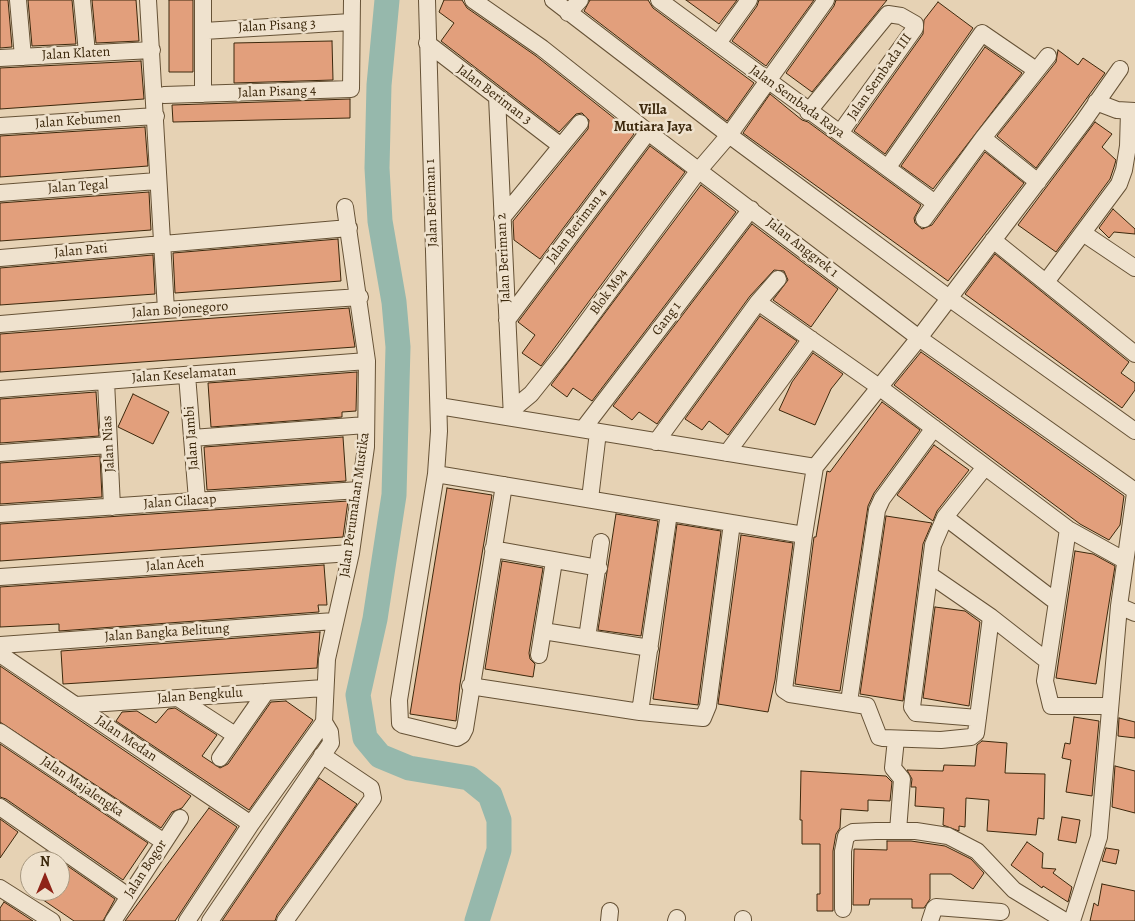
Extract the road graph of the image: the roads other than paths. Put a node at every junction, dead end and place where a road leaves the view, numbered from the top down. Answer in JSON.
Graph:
{"nodes":[{"id":1,"x":18,"y":0,"type":"edge"},
{"id":2,"x":82,"y":0,"type":"edge"},
{"id":3,"x":148,"y":0,"type":"edge"},
{"id":4,"x":203,"y":0,"type":"edge"},
{"id":5,"x":352,"y":0,"type":"edge"},
{"id":6,"x":427,"y":0,"type":"edge"},
{"id":7,"x":473,"y":0,"type":"edge"},
{"id":8,"x":554,"y":0,"type":"edge"},
{"id":9,"x":749,"y":0,"type":"edge"},
{"id":10,"x":826,"y":0,"type":"edge"},
{"id":11,"x":664,"y":2,"type":"edge"},
{"id":12,"x":575,"y":6,"type":"edge"},
{"id":13,"x":351,"y":22,"type":"junction"},
{"id":14,"x":204,"y":30,"type":"junction"},
{"id":15,"x":426,"y":44,"type":"junction"},
{"id":16,"x":718,"y":44,"type":"junction"},
{"id":17,"x":152,"y":50,"type":"junction"},
{"id":18,"x":87,"y":53,"type":"junction"},
{"id":19,"x":1048,"y":56,"type":"dead end"},
{"id":20,"x":23,"y":57,"type":"junction"},
{"id":21,"x":0,"y":58,"type":"edge"},
{"id":22,"x":1120,"y":69,"type":"dead end"},
{"id":23,"x":1036,"y":70,"type":"junction"},
{"id":24,"x":769,"y":81,"type":"junction"},
{"id":25,"x":204,"y":94,"type":"junction"},
{"id":26,"x":164,"y":95,"type":"dead end"},
{"id":27,"x":497,"y":97,"type":"junction"},
{"id":28,"x":1096,"y":102,"type":"junction"},
{"id":29,"x":1132,"y":111,"type":"edge"},
{"id":30,"x":808,"y":112,"type":"junction"},
{"id":31,"x":156,"y":116,"type":"junction"},
{"id":32,"x":580,"y":123,"type":"dead end"},
{"id":33,"x":0,"y":126,"type":"edge"},
{"id":34,"x":648,"y":132,"type":"junction"},
{"id":35,"x":840,"y":133,"type":"junction"},
{"id":36,"x":729,"y":135,"type":"junction"},
{"id":37,"x":983,"y":138,"type":"junction"},
{"id":38,"x":561,"y":146,"type":"junction"},
{"id":39,"x":888,"y":167,"type":"junction"},
{"id":40,"x":699,"y":170,"type":"junction"},
{"id":41,"x":157,"y":181,"type":"junction"},
{"id":42,"x":1038,"y":182,"type":"junction"},
{"id":43,"x":0,"y":193,"type":"edge"},
{"id":44,"x":935,"y":203,"type":"junction"},
{"id":45,"x":345,"y":207,"type":"dead end"},
{"id":46,"x":751,"y":209,"type":"junction"},
{"id":47,"x":502,"y":218,"type":"junction"},
{"id":48,"x":924,"y":220,"type":"dead end"},
{"id":49,"x":349,"y":228,"type":"junction"},
{"id":50,"x":1083,"y":233,"type":"junction"},
{"id":51,"x":993,"y":240,"type":"junction"},
{"id":52,"x":161,"y":244,"type":"junction"},
{"id":53,"x":0,"y":258,"type":"edge"},
{"id":54,"x":1135,"y":268,"type":"edge"},
{"id":55,"x":778,"y":279,"type":"dead end"},
{"id":56,"x":1046,"y":282,"type":"junction"},
{"id":57,"x":360,"y":297,"type":"junction"},
{"id":58,"x":948,"y":298,"type":"junction"},
{"id":59,"x":758,"y":302,"type":"junction"},
{"id":60,"x":166,"y":310,"type":"junction"},
{"id":61,"x":507,"y":320,"type":"junction"},
{"id":62,"x":0,"y":324,"type":"edge"},
{"id":63,"x":918,"y":338,"type":"junction"},
{"id":64,"x":811,"y":339,"type":"junction"},
{"id":65,"x":1135,"y":354,"type":"edge"},
{"id":66,"x":367,"y":361,"type":"junction"},
{"id":67,"x":187,"y":375,"type":"junction"},
{"id":68,"x":106,"y":381,"type":"junction"},
{"id":69,"x":0,"y":388,"type":"edge"},
{"id":70,"x":879,"y":388,"type":"junction"},
{"id":71,"x":439,"y":406,"type":"junction"},
{"id":72,"x":512,"y":414,"type":"junction"},
{"id":73,"x":366,"y":425,"type":"junction"},
{"id":74,"x":1135,"y":427,"type":"edge"},
{"id":75,"x":934,"y":428,"type":"junction"},
{"id":76,"x":590,"y":431,"type":"junction"},
{"id":77,"x":1135,"y":431,"type":"edge"},
{"id":78,"x":192,"y":438,"type":"junction"},
{"id":79,"x":656,"y":442,"type":"junction"},
{"id":80,"x":109,"y":445,"type":"junction"},
{"id":81,"x":0,"y":453,"type":"edge"},
{"id":82,"x":727,"y":453,"type":"junction"},
{"id":83,"x":985,"y":466,"type":"junction"},
{"id":84,"x":815,"y":468,"type":"junction"},
{"id":85,"x":436,"y":474,"type":"junction"},
{"id":86,"x":504,"y":485,"type":"junction"},
{"id":87,"x":360,"y":490,"type":"junction"},
{"id":88,"x":1135,"y":492,"type":"edge"},
{"id":89,"x":590,"y":499,"type":"junction"},
{"id":90,"x":197,"y":500,"type":"junction"},
{"id":91,"x":112,"y":507,"type":"junction"},
{"id":92,"x":670,"y":512,"type":"junction"},
{"id":93,"x":0,"y":514,"type":"edge"},
{"id":94,"x":945,"y":517,"type":"junction"},
{"id":95,"x":732,"y":523,"type":"junction"},
{"id":96,"x":1068,"y":528,"type":"junction"},
{"id":97,"x":1132,"y":532,"type":"edge"},
{"id":98,"x":804,"y":535,"type":"junction"},
{"id":99,"x":602,"y":542,"type":"dead end"},
{"id":100,"x":493,"y":549,"type":"junction"},
{"id":101,"x":351,"y":553,"type":"junction"},
{"id":102,"x":1124,"y":560,"type":"junction"},
{"id":103,"x":554,"y":561,"type":"junction"},
{"id":104,"x":599,"y":568,"type":"junction"},
{"id":105,"x":930,"y":575,"type":"junction"},
{"id":106,"x":0,"y":577,"type":"edge"},
{"id":107,"x":1055,"y":601,"type":"junction"},
{"id":108,"x":1119,"y":606,"type":"junction"},
{"id":109,"x":1135,"y":613,"type":"edge"},
{"id":110,"x":991,"y":616,"type":"junction"},
{"id":111,"x":334,"y":621,"type":"junction"},
{"id":112,"x":543,"y":631,"type":"junction"},
{"id":113,"x":587,"y":638,"type":"junction"},
{"id":114,"x":0,"y":646,"type":"edge"},
{"id":115,"x":650,"y":648,"type":"junction"},
{"id":116,"x":0,"y":654,"type":"edge"},
{"id":117,"x":539,"y":654,"type":"dead end"},
{"id":118,"x":1046,"y":660,"type":"junction"},
{"id":119,"x":470,"y":686,"type":"junction"},
{"id":120,"x":324,"y":688,"type":"junction"},
{"id":121,"x":266,"y":692,"type":"junction"},
{"id":122,"x":178,"y":698,"type":"junction"},
{"id":123,"x":849,"y":702,"type":"junction"},
{"id":124,"x":76,"y":704,"type":"junction"},
{"id":125,"x":1109,"y":706,"type":"junction"},
{"id":126,"x":640,"y":712,"type":"junction"},
{"id":127,"x":978,"y":718,"type":"junction"},
{"id":128,"x":324,"y":722,"type":"junction"},
{"id":129,"x":0,"y":732,"type":"edge"},
{"id":130,"x":235,"y":735,"type":"junction"},
{"id":131,"x":896,"y":740,"type":"junction"},
{"id":132,"x":322,"y":755,"type":"junction"},
{"id":133,"x":220,"y":758,"type":"dead end"},
{"id":134,"x":0,"y":806,"type":"edge"},
{"id":135,"x":180,"y":818,"type":"dead end"},
{"id":136,"x":251,"y":824,"type":"junction"},
{"id":137,"x":898,"y":831,"type":"junction"},
{"id":138,"x":164,"y":842,"type":"junction"},
{"id":139,"x":1,"y":890,"type":"edge"},
{"id":140,"x":1014,"y":890,"type":"junction"},
{"id":141,"x":128,"y":896,"type":"junction"},
{"id":142,"x":843,"y":909,"type":"dead end"},
{"id":143,"x":1001,"y":916,"type":"edge"},
{"id":144,"x":52,"y":921,"type":"edge"},
{"id":145,"x":112,"y":921,"type":"edge"},
{"id":146,"x":187,"y":921,"type":"edge"},
{"id":147,"x":210,"y":921,"type":"edge"},
{"id":148,"x":285,"y":921,"type":"edge"},
{"id":149,"x":930,"y":921,"type":"edge"},
{"id":150,"x":1065,"y":921,"type":"edge"},
{"id":151,"x":1072,"y":921,"type":"edge"}],
"edges":[{"from":1,"to":20,"type":"street"},
{"from":2,"to":18,"type":"street"},
{"from":3,"to":17,"type":"street"},
{"from":4,"to":14,"type":"street"},
{"from":5,"to":13,"type":"street"},
{"from":6,"to":15,"type":"street","name":"Jalan Beriman 1"},
{"from":7,"to":34,"type":"street","name":"Jalan Anggrek 1"},
{"from":8,"to":12,"type":"street"},
{"from":9,"to":16,"type":"street"},
{"from":10,"to":24,"type":"street","name":"Blok M94"},
{"from":11,"to":16,"type":"street","name":"Jalan Sembada Raya"},
{"from":12,"to":36,"type":"street"},
{"from":13,"to":14,"type":"street","name":"Jalan Pisang 3"},
{"from":13,"to":25,"type":"street","name":"Jalan Pisang 4"},
{"from":14,"to":25,"type":"street"},
{"from":15,"to":27,"type":"street","name":"Jalan Beriman 3"},
{"from":15,"to":71,"type":"street","name":"Jalan Beriman 1"},
{"from":16,"to":24,"type":"street","name":"Jalan Sembada Raya"},
{"from":17,"to":18,"type":"street","name":"Jalan Klaten"},
{"from":17,"to":31,"type":"street"},
{"from":18,"to":20,"type":"street","name":"Jalan Klaten"},
{"from":19,"to":23,"type":"street"},
{"from":20,"to":21,"type":"street","name":"Jalan Klaten"},
{"from":22,"to":28,"type":"street"},
{"from":23,"to":37,"type":"street"},
{"from":23,"to":39,"type":"street"},
{"from":24,"to":30,"type":"street","name":"Jalan Sembada Raya"},
{"from":24,"to":36,"type":"street","name":"Blok M94"},
{"from":25,"to":26,"type":"street","name":"Jalan Pisang 4"},
{"from":27,"to":38,"type":"street","name":"Jalan Beriman 3"},
{"from":27,"to":47,"type":"street","name":"Jalan Beriman 2"},
{"from":28,"to":29,"type":"street"},
{"from":28,"to":42,"type":"street"},
{"from":29,"to":50,"type":"street"},
{"from":30,"to":35,"type":"street","name":"Jalan Sembada Raya"},
{"from":30,"to":35,"type":"street","name":"Jalan Sembada III"},
{"from":31,"to":33,"type":"street","name":"Jalan Kebumen"},
{"from":31,"to":41,"type":"street"},
{"from":32,"to":38,"type":"street"},
{"from":34,"to":40,"type":"street","name":"Jalan Anggrek 1"},
{"from":34,"to":61,"type":"street","name":"Jalan Beriman 4"},
{"from":35,"to":39,"type":"street","name":"Jalan Sembada Raya"},
{"from":36,"to":40,"type":"street","name":"Blok M94"},
{"from":36,"to":58,"type":"street"},
{"from":37,"to":42,"type":"street"},
{"from":37,"to":44,"type":"street"},
{"from":38,"to":47,"type":"street"},
{"from":39,"to":44,"type":"street","name":"Jalan Sembada Raya"},
{"from":40,"to":46,"type":"street","name":"Jalan Anggrek 1"},
{"from":40,"to":72,"type":"street","name":"Blok M94"},
{"from":41,"to":43,"type":"street","name":"Jalan Tegal"},
{"from":41,"to":52,"type":"street"},
{"from":42,"to":51,"type":"street"},
{"from":44,"to":48,"type":"street"},
{"from":45,"to":49,"type":"street","name":"Jalan Perumahan Mustika"},
{"from":46,"to":63,"type":"street","name":"Jalan Anggrek 1"},
{"from":46,"to":76,"type":"street","name":"Gang 1"},
{"from":47,"to":61,"type":"street","name":"Jalan Beriman 2"},
{"from":49,"to":52,"type":"street"},
{"from":49,"to":57,"type":"street","name":"Jalan Perumahan Mustika"},
{"from":50,"to":54,"type":"street"},
{"from":50,"to":56,"type":"street"},
{"from":51,"to":56,"type":"street"},
{"from":51,"to":58,"type":"street"},
{"from":52,"to":53,"type":"street","name":"Jalan Pati"},
{"from":52,"to":60,"type":"street"},
{"from":55,"to":59,"type":"street"},
{"from":56,"to":65,"type":"street"},
{"from":57,"to":60,"type":"street","name":"Jalan Bojonegoro"},
{"from":57,"to":66,"type":"street","name":"Jalan Perumahan Mustika"},
{"from":58,"to":63,"type":"street"},
{"from":58,"to":77,"type":"street"},
{"from":59,"to":64,"type":"street"},
{"from":59,"to":79,"type":"street"},
{"from":60,"to":62,"type":"street","name":"Jalan Bojonegoro"},
{"from":61,"to":72,"type":"street","name":"Jalan Beriman 2"},
{"from":63,"to":70,"type":"street"},
{"from":63,"to":88,"type":"street","name":"Jalan Anggrek 1"},
{"from":64,"to":70,"type":"street"},
{"from":64,"to":82,"type":"street"},
{"from":66,"to":67,"type":"street","name":"Jalan Keselamatan"},
{"from":66,"to":73,"type":"street","name":"Jalan Perumahan Mustika"},
{"from":67,"to":68,"type":"street","name":"Jalan Keselamatan"},
{"from":67,"to":78,"type":"street","name":"Jalan Jambi"},
{"from":68,"to":69,"type":"street","name":"Jalan Keselamatan"},
{"from":68,"to":80,"type":"street","name":"Jalan Nias"},
{"from":70,"to":75,"type":"street"},
{"from":70,"to":84,"type":"street"},
{"from":71,"to":72,"type":"street"},
{"from":71,"to":85,"type":"street","name":"Jalan Beriman 1"},
{"from":72,"to":76,"type":"street"},
{"from":73,"to":78,"type":"street"},
{"from":73,"to":87,"type":"street","name":"Jalan Perumahan Mustika"},
{"from":74,"to":77,"type":"street"},
{"from":75,"to":83,"type":"street"},
{"from":75,"to":123,"type":"street"},
{"from":76,"to":79,"type":"street"},
{"from":76,"to":89,"type":"street"},
{"from":78,"to":90,"type":"street","name":"Jalan Jambi"},
{"from":79,"to":82,"type":"street"},
{"from":80,"to":81,"type":"street"},
{"from":80,"to":91,"type":"street","name":"Jalan Nias"},
{"from":82,"to":84,"type":"street"},
{"from":83,"to":94,"type":"street"},
{"from":83,"to":96,"type":"street"},
{"from":84,"to":98,"type":"street"},
{"from":85,"to":86,"type":"street"},
{"from":85,"to":119,"type":"street","name":"Jalan Beriman 1"},
{"from":86,"to":89,"type":"street"},
{"from":86,"to":100,"type":"street"},
{"from":87,"to":90,"type":"street","name":"Jalan Cilacap"},
{"from":87,"to":101,"type":"street","name":"Jalan Perumahan Mustika"},
{"from":88,"to":97,"type":"street"},
{"from":89,"to":92,"type":"street"},
{"from":90,"to":91,"type":"street","name":"Jalan Cilacap"},
{"from":91,"to":93,"type":"street","name":"Jalan Cilacap"},
{"from":92,"to":95,"type":"street"},
{"from":92,"to":115,"type":"street"},
{"from":94,"to":105,"type":"street"},
{"from":94,"to":107,"type":"street"},
{"from":95,"to":98,"type":"street"},
{"from":95,"to":126,"type":"street"},
{"from":96,"to":102,"type":"street"},
{"from":96,"to":107,"type":"street"},
{"from":97,"to":102,"type":"street"},
{"from":98,"to":123,"type":"street"},
{"from":99,"to":104,"type":"street"},
{"from":100,"to":103,"type":"street"},
{"from":100,"to":119,"type":"street"},
{"from":101,"to":106,"type":"street","name":"Jalan Aceh"},
{"from":101,"to":111,"type":"street","name":"Jalan Perumahan Mustika"},
{"from":102,"to":108,"type":"street"},
{"from":103,"to":104,"type":"street"},
{"from":103,"to":112,"type":"street"},
{"from":104,"to":113,"type":"street"},
{"from":105,"to":110,"type":"street"},
{"from":105,"to":127,"type":"street"},
{"from":107,"to":118,"type":"street"},
{"from":108,"to":109,"type":"street"},
{"from":108,"to":125,"type":"street"},
{"from":110,"to":118,"type":"street"},
{"from":110,"to":127,"type":"street"},
{"from":111,"to":114,"type":"street","name":"Jalan Bangka Belitung"},
{"from":111,"to":120,"type":"street","name":"Jalan Perumahan Mustika"},
{"from":112,"to":113,"type":"street"},
{"from":112,"to":117,"type":"street"},
{"from":113,"to":115,"type":"street"},
{"from":115,"to":126,"type":"street"},
{"from":116,"to":124,"type":"street","name":"Jalan Medan"},
{"from":118,"to":125,"type":"street"},
{"from":119,"to":126,"type":"street"},
{"from":120,"to":121,"type":"street","name":"Jalan Bengkulu"},
{"from":120,"to":128,"type":"street","name":"Jalan Perumahan Mustika"},
{"from":121,"to":122,"type":"street","name":"Jalan Bengkulu"},
{"from":121,"to":130,"type":"street"},
{"from":122,"to":124,"type":"street","name":"Jalan Bengkulu"},
{"from":122,"to":130,"type":"street"},
{"from":123,"to":131,"type":"street"},
{"from":124,"to":136,"type":"street","name":"Jalan Medan"},
{"from":125,"to":151,"type":"street"},
{"from":127,"to":131,"type":"street"},
{"from":128,"to":132,"type":"street","name":"Jalan Perumahan Mustika"},
{"from":128,"to":136,"type":"street"},
{"from":129,"to":138,"type":"street","name":"Jalan Majalengka"},
{"from":130,"to":133,"type":"street"},
{"from":131,"to":137,"type":"street"},
{"from":132,"to":147,"type":"street","name":"Jalan Perumahan Mustika"},
{"from":132,"to":148,"type":"street"},
{"from":134,"to":141,"type":"street"},
{"from":135,"to":138,"type":"street","name":"Jalan Bogor"},
{"from":136,"to":146,"type":"street"},
{"from":137,"to":140,"type":"street"},
{"from":137,"to":142,"type":"street"},
{"from":138,"to":141,"type":"street","name":"Jalan Bogor"},
{"from":139,"to":144,"type":"street"},
{"from":140,"to":143,"type":"street"},
{"from":140,"to":150,"type":"street"},
{"from":141,"to":145,"type":"street","name":"Jalan Bogor"},
{"from":143,"to":149,"type":"street"}]}
